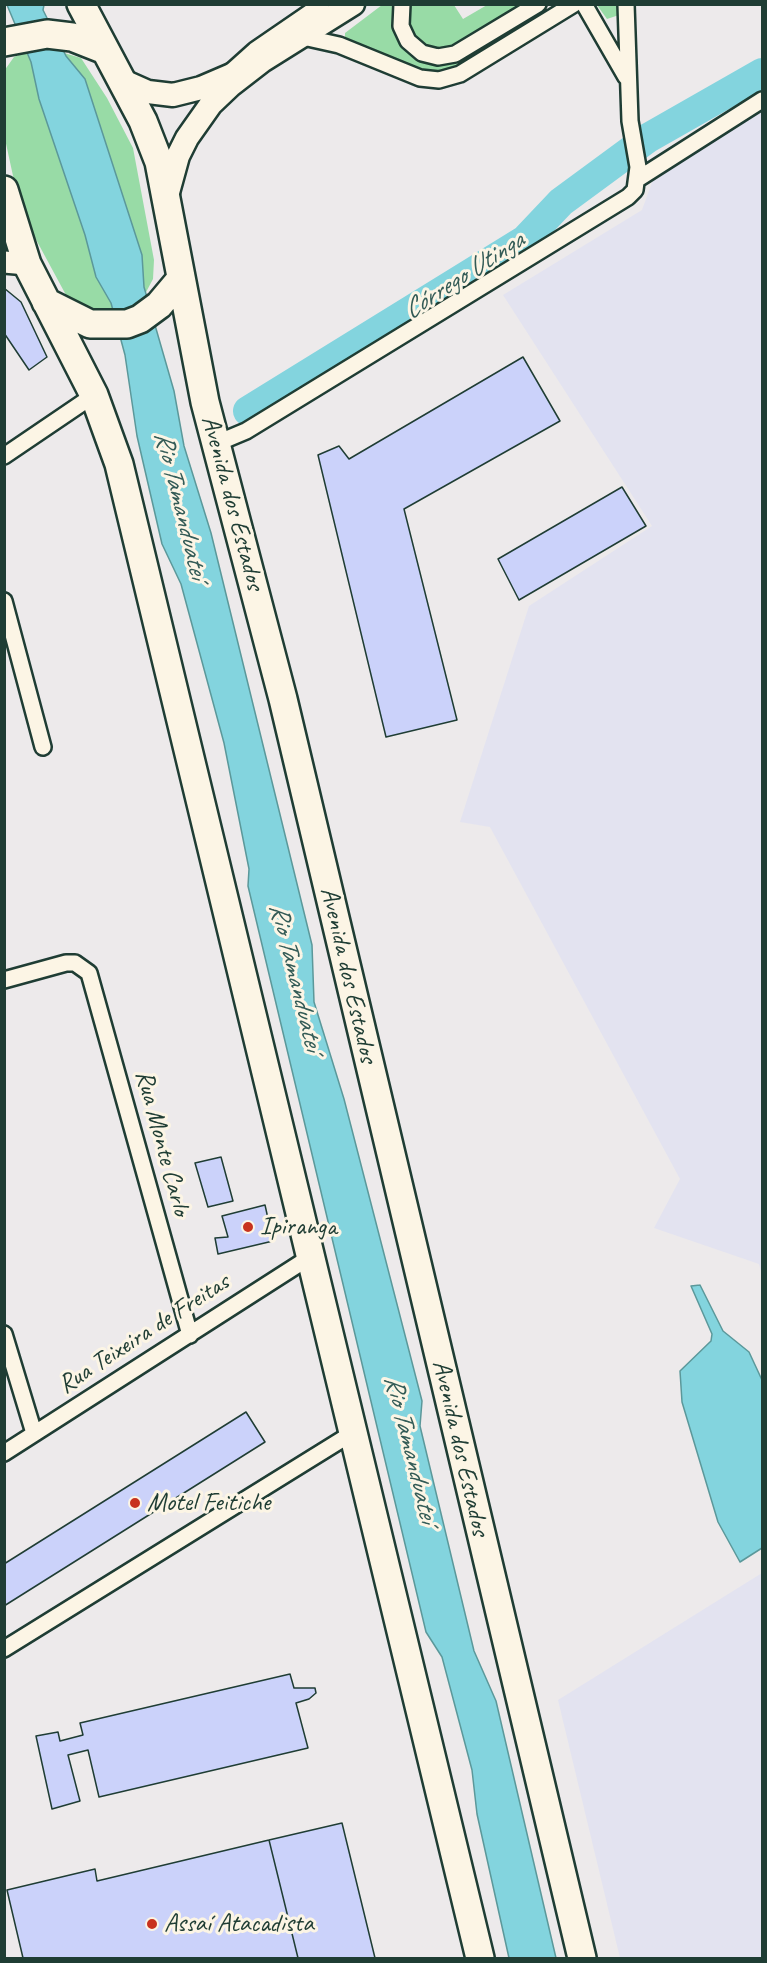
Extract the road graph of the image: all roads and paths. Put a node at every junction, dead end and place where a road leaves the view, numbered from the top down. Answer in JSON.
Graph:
{"nodes":[{"id":1,"x":81,"y":4,"type":"edge"},
{"id":2,"x":322,"y":4,"type":"edge"},
{"id":3,"x":353,"y":4,"type":"edge"},
{"id":4,"x":402,"y":4,"type":"edge"},
{"id":5,"x":538,"y":4,"type":"edge"},
{"id":6,"x":574,"y":4,"type":"edge"},
{"id":7,"x":584,"y":4,"type":"edge"},
{"id":8,"x":626,"y":4,"type":"edge"},
{"id":9,"x":303,"y":37,"type":"junction"},
{"id":10,"x":8,"y":42,"type":"edge"},
{"id":11,"x":105,"y":50,"type":"junction"},
{"id":12,"x":262,"y":61,"type":"junction"},
{"id":13,"x":223,"y":79,"type":"junction"},
{"id":14,"x":121,"y":80,"type":"junction"},
{"id":15,"x":628,"y":81,"type":"junction"},
{"id":16,"x":762,"y":100,"type":"edge"},
{"id":17,"x":638,"y":179,"type":"junction"},
{"id":18,"x":4,"y":190,"type":"edge"},
{"id":19,"x":167,"y":196,"type":"junction"},
{"id":20,"x":16,"y":263,"type":"edge"},
{"id":21,"x":180,"y":280,"type":"junction"},
{"id":22,"x":46,"y":302,"type":"junction"},
{"id":23,"x":94,"y":395,"type":"junction"},
{"id":24,"x":226,"y":440,"type":"junction"},
{"id":25,"x":4,"y":456,"type":"edge"},
{"id":26,"x":4,"y":601,"type":"edge"},
{"id":27,"x":43,"y":747,"type":"dead end"},
{"id":28,"x":4,"y":980,"type":"edge"},
{"id":29,"x":310,"y":1257,"type":"junction"},
{"id":30,"x":4,"y":1334,"type":"edge"},
{"id":31,"x":190,"y":1335,"type":"junction"},
{"id":32,"x":354,"y":1432,"type":"junction"},
{"id":33,"x":34,"y":1433,"type":"junction"},
{"id":34,"x":4,"y":1453,"type":"edge"},
{"id":35,"x":4,"y":1649,"type":"edge"},
{"id":36,"x":480,"y":1959,"type":"edge"},
{"id":37,"x":582,"y":1959,"type":"edge"}],
"edges":[{"from":1,"to":11,"type":"highway","name":"Avenida dos Estados"},
{"from":2,"to":13,"type":"street"},
{"from":3,"to":9,"type":"main road"},
{"from":4,"to":5,"type":"street"},
{"from":6,"to":9,"type":"street"},
{"from":7,"to":15,"type":"street"},
{"from":8,"to":15,"type":"street"},
{"from":9,"to":12,"type":"main road"},
{"from":10,"to":11,"type":"highway"},
{"from":11,"to":14,"type":"highway","name":"Avenida dos Estados"},
{"from":12,"to":13,"type":"main road"},
{"from":12,"to":19,"type":"main road"},
{"from":13,"to":14,"type":"main road"},
{"from":14,"to":19,"type":"highway","name":"Avenida dos Estados"},
{"from":15,"to":17,"type":"street"},
{"from":16,"to":17,"type":"street"},
{"from":17,"to":24,"type":"street"},
{"from":18,"to":20,"type":"highway"},
{"from":19,"to":21,"type":"highway","name":"Avenida dos Estados"},
{"from":20,"to":22,"type":"highway"},
{"from":21,"to":22,"type":"highway"},
{"from":21,"to":24,"type":"highway","name":"Avenida dos Estados"},
{"from":22,"to":23,"type":"highway"},
{"from":23,"to":25,"type":"street"},
{"from":23,"to":29,"type":"highway"},
{"from":24,"to":37,"type":"highway","name":"Avenida dos Estados"},
{"from":26,"to":27,"type":"street"},
{"from":28,"to":31,"type":"street","name":"Rua Monte Carlo"},
{"from":29,"to":31,"type":"street","name":"Rua Teixeira de Freitas"},
{"from":29,"to":32,"type":"highway"},
{"from":30,"to":33,"type":"street"},
{"from":31,"to":33,"type":"street","name":"Rua Teixeira de Freitas"},
{"from":32,"to":35,"type":"street"},
{"from":32,"to":36,"type":"highway"},
{"from":33,"to":34,"type":"street","name":"Rua Teixeira de Freitas"}]}
